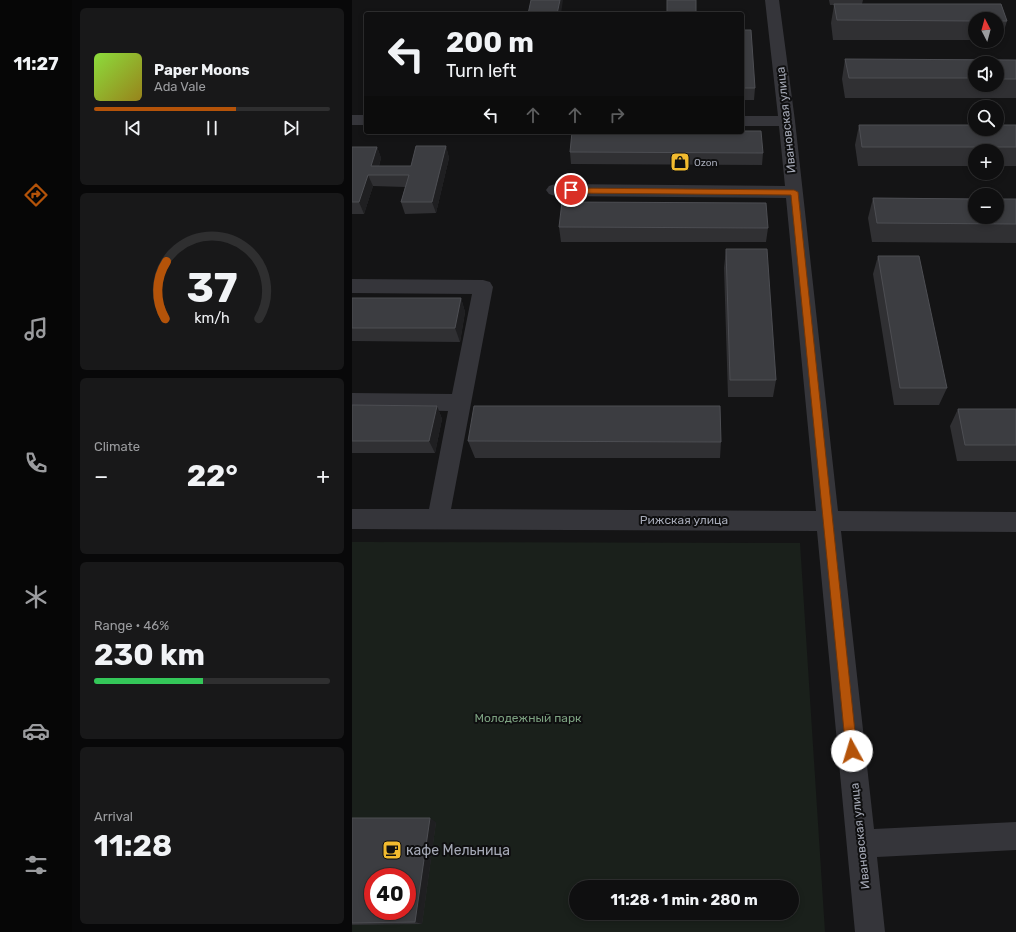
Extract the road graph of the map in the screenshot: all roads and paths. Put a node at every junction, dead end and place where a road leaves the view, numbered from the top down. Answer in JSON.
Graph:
{"nodes":[{"id":1,"x":772,"y":0,"type":"edge"},
{"id":2,"x":352,"y":120,"type":"edge"},
{"id":3,"x":364,"y":120,"type":"edge"},
{"id":4,"x":744,"y":121,"type":"edge"},
{"id":5,"x":786,"y":121,"type":"junction"},
{"id":6,"x":555,"y":190,"type":"dead end"},
{"id":7,"x":794,"y":192,"type":"junction"},
{"id":8,"x":352,"y":286,"type":"edge"},
{"id":9,"x":352,"y":401,"type":"edge"},
{"id":10,"x":460,"y":403,"type":"junction"},
{"id":11,"x":352,"y":519,"type":"edge"},
{"id":12,"x":438,"y":520,"type":"junction"},
{"id":13,"x":828,"y":521,"type":"junction"},
{"id":14,"x":1016,"y":522,"type":"edge"},
{"id":15,"x":1016,"y":836,"type":"edge"},
{"id":16,"x":861,"y":844,"type":"junction"},
{"id":17,"x":870,"y":932,"type":"edge"}],
"edges":[{"from":1,"to":5,"type":"street","name":"Ивановская улица"},
{"from":2,"to":3,"type":"street"},
{"from":4,"to":5,"type":"street"},
{"from":5,"to":7,"type":"street","name":"Ивановская улица"},
{"from":6,"to":7,"type":"street"},
{"from":7,"to":13,"type":"street","name":"Ивановская улица"},
{"from":8,"to":10,"type":"street"},
{"from":9,"to":10,"type":"street"},
{"from":10,"to":12,"type":"street"},
{"from":11,"to":12,"type":"street","name":"Рижская улица"},
{"from":12,"to":13,"type":"street","name":"Рижская улица"},
{"from":13,"to":14,"type":"street","name":"Рижская улица"},
{"from":13,"to":16,"type":"street","name":"Ивановская улица"},
{"from":15,"to":16,"type":"street"},
{"from":16,"to":17,"type":"street","name":"Ивановская улица"}]}
